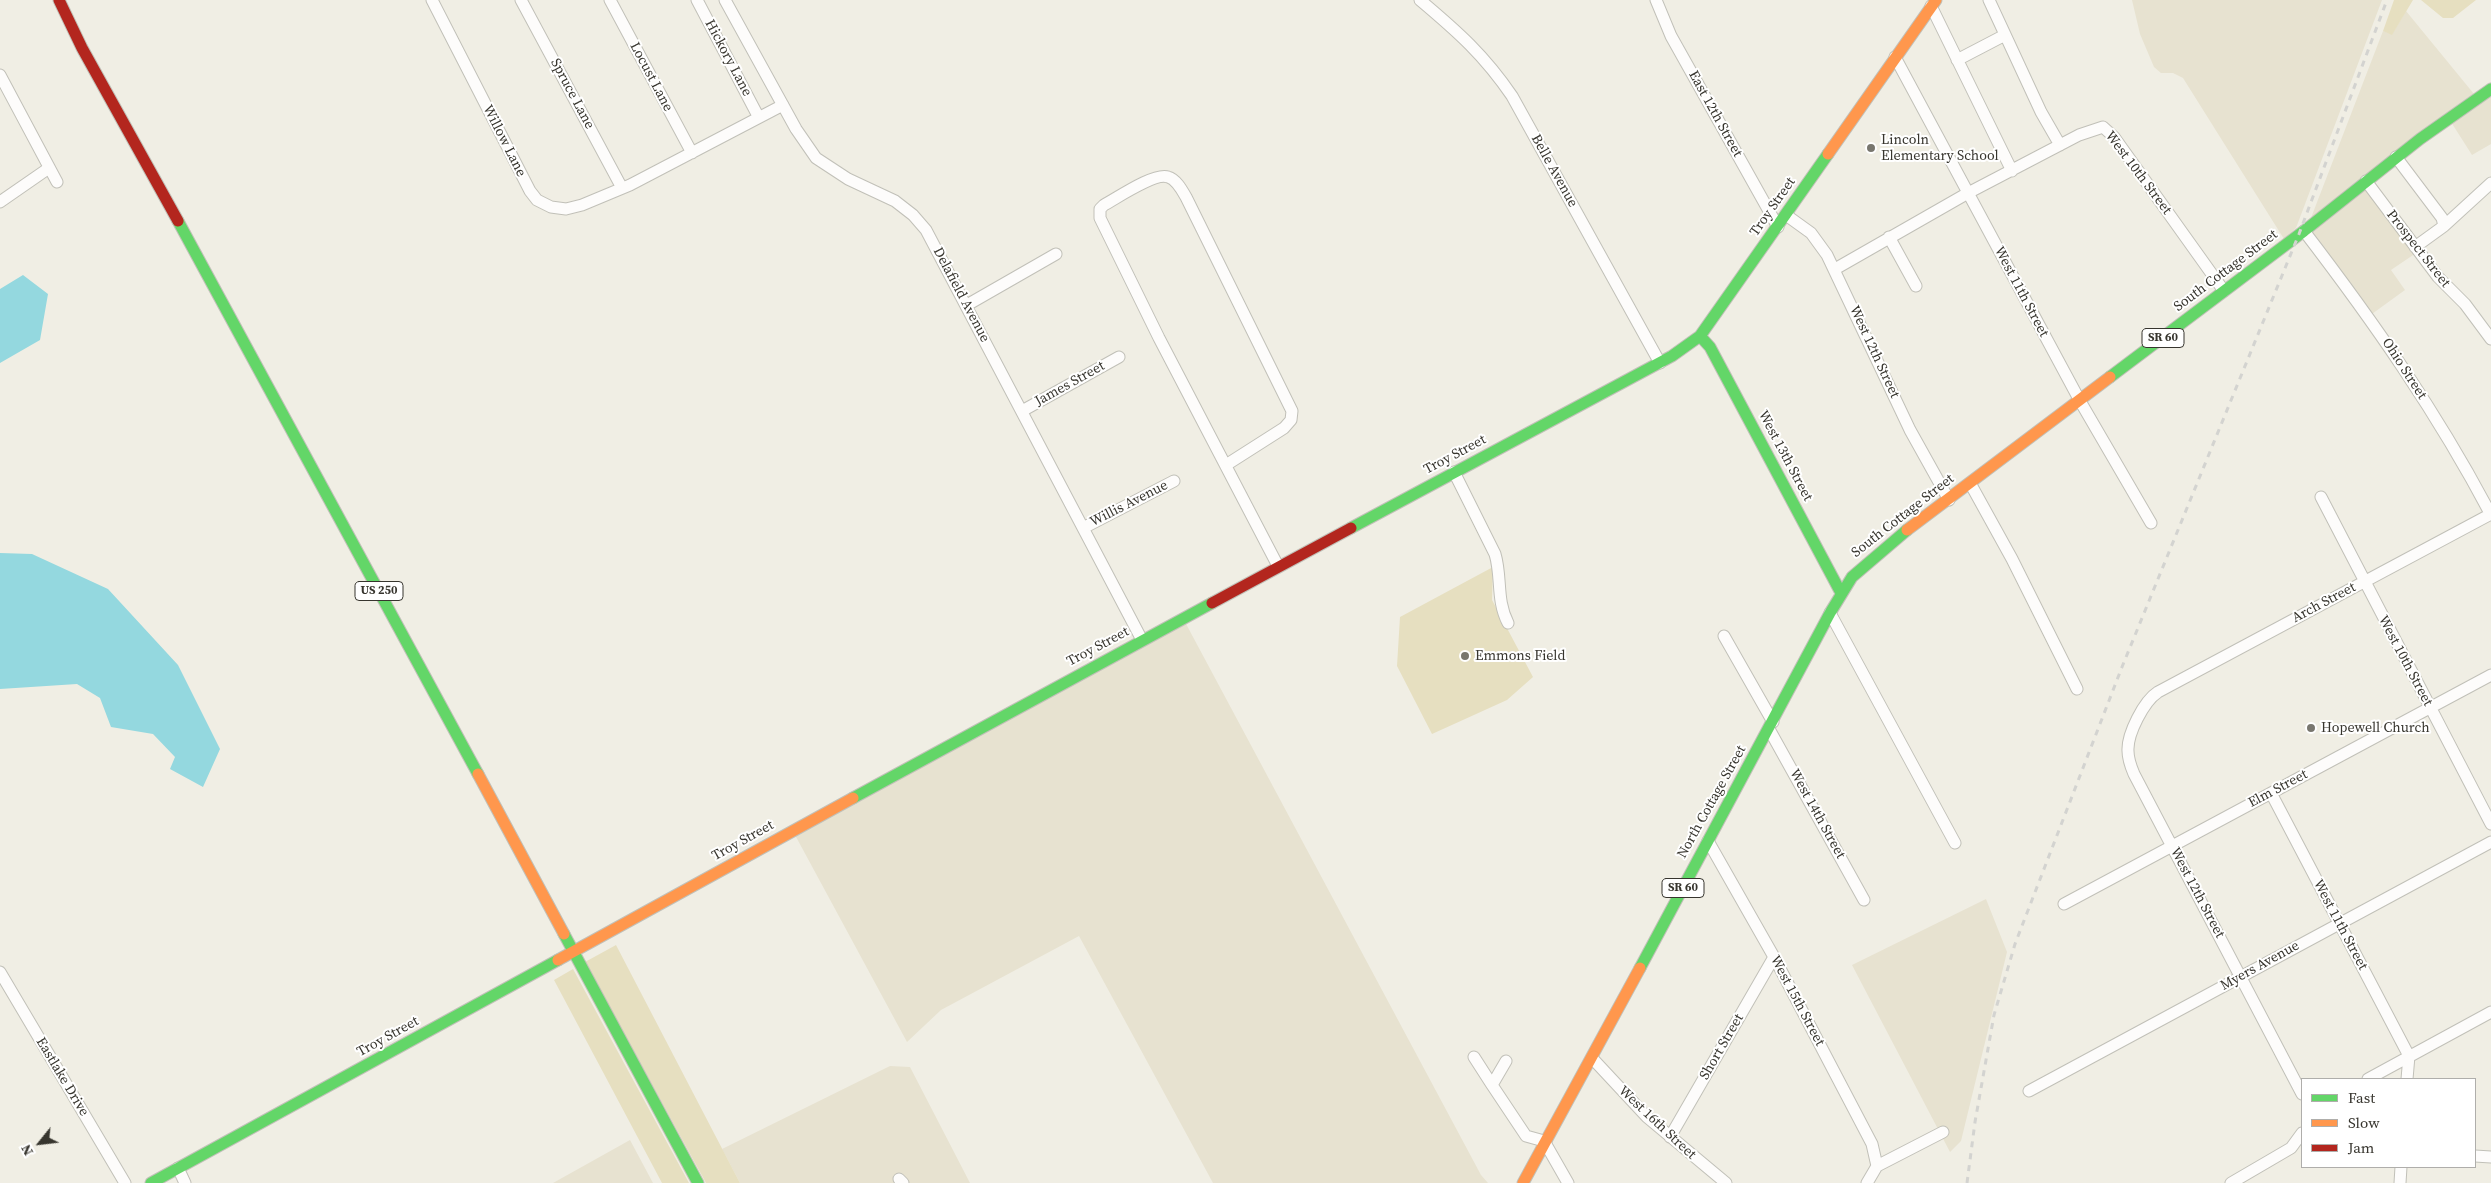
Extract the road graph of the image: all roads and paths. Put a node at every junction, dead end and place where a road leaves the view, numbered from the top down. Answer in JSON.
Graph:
{"nodes":[{"id":1,"x":59,"y":0,"type":"edge"},
{"id":2,"x":432,"y":0,"type":"edge"},
{"id":3,"x":521,"y":0,"type":"edge"},
{"id":4,"x":610,"y":0,"type":"edge"},
{"id":5,"x":697,"y":0,"type":"edge"},
{"id":6,"x":725,"y":0,"type":"edge"},
{"id":7,"x":1420,"y":0,"type":"edge"},
{"id":8,"x":1656,"y":0,"type":"edge"},
{"id":9,"x":1989,"y":0,"type":"edge"},
{"id":10,"x":1934,"y":3,"type":"edge"},
{"id":11,"x":2005,"y":35,"type":"junction"},
{"id":12,"x":1895,"y":57,"type":"junction"},
{"id":13,"x":1957,"y":60,"type":"junction"},
{"id":14,"x":0,"y":75,"type":"edge"},
{"id":15,"x":2490,"y":93,"type":"edge"},
{"id":16,"x":783,"y":105,"type":"junction"},
{"id":17,"x":758,"y":116,"type":"junction"},
{"id":18,"x":2060,"y":145,"type":"junction"},
{"id":19,"x":692,"y":153,"type":"junction"},
{"id":20,"x":2396,"y":157,"type":"junction"},
{"id":21,"x":50,"y":168,"type":"junction"},
{"id":22,"x":2012,"y":170,"type":"junction"},
{"id":23,"x":2366,"y":181,"type":"junction"},
{"id":24,"x":57,"y":182,"type":"dead end"},
{"id":25,"x":2491,"y":182,"type":"edge"},
{"id":26,"x":622,"y":188,"type":"junction"},
{"id":27,"x":1968,"y":194,"type":"junction"},
{"id":28,"x":0,"y":202,"type":"edge"},
{"id":29,"x":1786,"y":215,"type":"junction"},
{"id":30,"x":2444,"y":226,"type":"junction"},
{"id":31,"x":1778,"y":227,"type":"junction"},
{"id":32,"x":2304,"y":231,"type":"junction"},
{"id":33,"x":1889,"y":237,"type":"junction"},
{"id":34,"x":2415,"y":247,"type":"junction"},
{"id":35,"x":1056,"y":254,"type":"dead end"},
{"id":36,"x":1836,"y":269,"type":"junction"},
{"id":37,"x":1916,"y":286,"type":"dead end"},
{"id":38,"x":2224,"y":291,"type":"junction"},
{"id":39,"x":967,"y":304,"type":"junction"},
{"id":40,"x":1700,"y":336,"type":"junction"},
{"id":41,"x":2491,"y":339,"type":"edge"},
{"id":42,"x":1119,"y":357,"type":"dead end"},
{"id":43,"x":1660,"y":363,"type":"junction"},
{"id":44,"x":2080,"y":401,"type":"junction"},
{"id":45,"x":1022,"y":411,"type":"junction"},
{"id":46,"x":1226,"y":465,"type":"junction"},
{"id":47,"x":1454,"y":472,"type":"junction"},
{"id":48,"x":1174,"y":481,"type":"dead end"},
{"id":49,"x":1970,"y":483,"type":"junction"},
{"id":50,"x":2321,"y":497,"type":"dead end"},
{"id":51,"x":1949,"y":500,"type":"junction"},
{"id":52,"x":2491,"y":515,"type":"edge"},
{"id":53,"x":2151,"y":524,"type":"dead end"},
{"id":54,"x":1085,"y":527,"type":"junction"},
{"id":55,"x":1278,"y":566,"type":"junction"},
{"id":56,"x":2363,"y":582,"type":"junction"},
{"id":57,"x":1842,"y":593,"type":"junction"},
{"id":58,"x":1830,"y":613,"type":"junction"},
{"id":59,"x":1508,"y":623,"type":"dead end"},
{"id":60,"x":1724,"y":636,"type":"dead end"},
{"id":61,"x":1142,"y":640,"type":"junction"},
{"id":62,"x":2491,"y":674,"type":"edge"},
{"id":63,"x":2077,"y":689,"type":"dead end"},
{"id":64,"x":2158,"y":692,"type":"joint"},
{"id":65,"x":2430,"y":708,"type":"junction"},
{"id":66,"x":1771,"y":725,"type":"junction"},
{"id":67,"x":2271,"y":793,"type":"junction"},
{"id":68,"x":2491,"y":824,"type":"edge"},
{"id":69,"x":1708,"y":841,"type":"junction"},
{"id":70,"x":2491,"y":842,"type":"edge"},
{"id":71,"x":1955,"y":843,"type":"dead end"},
{"id":72,"x":2172,"y":846,"type":"junction"},
{"id":73,"x":1864,"y":900,"type":"dead end"},
{"id":74,"x":2064,"y":904,"type":"dead end"},
{"id":75,"x":2339,"y":922,"type":"junction"},
{"id":76,"x":574,"y":952,"type":"junction"},
{"id":77,"x":1774,"y":957,"type":"junction"},
{"id":78,"x":0,"y":972,"type":"edge"},
{"id":79,"x":2241,"y":977,"type":"junction"},
{"id":80,"x":2491,"y":1012,"type":"edge"},
{"id":81,"x":2409,"y":1056,"type":"junction"},
{"id":82,"x":1474,"y":1057,"type":"dead end"},
{"id":83,"x":1592,"y":1058,"type":"junction"},
{"id":84,"x":1506,"y":1061,"type":"dead end"},
{"id":85,"x":2370,"y":1078,"type":"edge"},
{"id":86,"x":2407,"y":1078,"type":"edge"},
{"id":87,"x":1492,"y":1085,"type":"junction"},
{"id":88,"x":2029,"y":1091,"type":"dead end"},
{"id":89,"x":2301,"y":1092,"type":"edge"},
{"id":90,"x":1943,"y":1132,"type":"dead end"},
{"id":91,"x":2301,"y":1136,"type":"edge"},
{"id":92,"x":1670,"y":1137,"type":"junction"},
{"id":93,"x":1544,"y":1141,"type":"junction"},
{"id":94,"x":2296,"y":1149,"type":"edge"},
{"id":95,"x":2476,"y":1156,"type":"edge"},
{"id":96,"x":2491,"y":1157,"type":"edge"},
{"id":97,"x":1877,"y":1166,"type":"junction"},
{"id":98,"x":178,"y":1168,"type":"junction"},
{"id":99,"x":2401,"y":1168,"type":"edge"},
{"id":100,"x":125,"y":1183,"type":"edge"},
{"id":101,"x":152,"y":1183,"type":"edge"},
{"id":102,"x":185,"y":1183,"type":"edge"},
{"id":103,"x":698,"y":1183,"type":"edge"},
{"id":104,"x":1522,"y":1183,"type":"edge"},
{"id":105,"x":1568,"y":1183,"type":"edge"},
{"id":106,"x":1726,"y":1183,"type":"edge"},
{"id":107,"x":1867,"y":1183,"type":"edge"},
{"id":108,"x":2232,"y":1183,"type":"edge"},
{"id":109,"x":2400,"y":1183,"type":"edge"}],
"edges":[{"from":1,"to":76,"type":"main road","number":"US 250"},
{"from":2,"to":26,"type":"street","name":"Willow Lane"},
{"from":3,"to":26,"type":"street","name":"Spruce Lane"},
{"from":4,"to":19,"type":"street","name":"Locust Lane"},
{"from":5,"to":17,"type":"street","name":"Hickory Lane"},
{"from":6,"to":16,"type":"street","name":"Delafield Avenue"},
{"from":7,"to":43,"type":"street","name":"Belle Avenue"},
{"from":8,"to":31,"type":"street","name":"East 12th Street"},
{"from":9,"to":11,"type":"street"},
{"from":10,"to":12,"type":"main road","name":"Troy Street"},
{"from":10,"to":13,"type":"street"},
{"from":11,"to":13,"type":"street"},
{"from":11,"to":18,"type":"street"},
{"from":12,"to":27,"type":"street","name":"West 11th Street"},
{"from":12,"to":29,"type":"main road","name":"Troy Street"},
{"from":13,"to":22,"type":"street"},
{"from":14,"to":21,"type":"street"},
{"from":15,"to":20,"type":"main road","name":"South Cottage Street","number":"SR 60"},
{"from":16,"to":17,"type":"street","name":"Willow Lane"},
{"from":16,"to":39,"type":"street","name":"Delafield Avenue"},
{"from":17,"to":19,"type":"street","name":"Willow Lane"},
{"from":18,"to":22,"type":"street","name":"West 10th Street"},
{"from":18,"to":38,"type":"street","name":"West 10th Street"},
{"from":19,"to":26,"type":"street","name":"Willow Lane"},
{"from":20,"to":23,"type":"main road","name":"South Cottage Street","number":"SR 60"},
{"from":20,"to":30,"type":"street"},
{"from":21,"to":24,"type":"street"},
{"from":21,"to":28,"type":"street"},
{"from":22,"to":27,"type":"street","name":"West 10th Street"},
{"from":23,"to":32,"type":"main road","name":"South Cottage Street","number":"SR 60"},
{"from":23,"to":34,"type":"street","name":"Prospect Street"},
{"from":25,"to":30,"type":"street"},
{"from":27,"to":33,"type":"street","name":"West 10th Street"},
{"from":27,"to":44,"type":"street","name":"West 11th Street"},
{"from":29,"to":31,"type":"main road","name":"Troy Street"},
{"from":29,"to":36,"type":"street","name":"West 12th Street"},
{"from":30,"to":34,"type":"street"},
{"from":31,"to":40,"type":"main road","name":"Troy Street"},
{"from":32,"to":38,"type":"main road","name":"South Cottage Street","number":"SR 60"},
{"from":32,"to":52,"type":"street","name":"Ohio Street"},
{"from":33,"to":36,"type":"street","name":"West 10th Street"},
{"from":33,"to":37,"type":"street"},
{"from":34,"to":41,"type":"street","name":"Prospect Street"},
{"from":35,"to":39,"type":"street"},
{"from":36,"to":51,"type":"street","name":"West 12th Street"},
{"from":38,"to":44,"type":"main road","name":"South Cottage Street","number":"SR 60"},
{"from":39,"to":45,"type":"street","name":"Delafield Avenue"},
{"from":40,"to":43,"type":"main road","name":"Troy Street"},
{"from":40,"to":57,"type":"main road","name":"West 13th Street"},
{"from":42,"to":45,"type":"street","name":"James Street"},
{"from":43,"to":47,"type":"main road","name":"Troy Street"},
{"from":44,"to":49,"type":"main road","name":"South Cottage Street","number":"SR 60"},
{"from":44,"to":53,"type":"street","name":"West 11th Street"},
{"from":45,"to":54,"type":"street","name":"Delafield Avenue"},
{"from":46,"to":46,"type":"street"},
{"from":46,"to":55,"type":"street"},
{"from":47,"to":55,"type":"main road","name":"Troy Street"},
{"from":47,"to":59,"type":"street"},
{"from":48,"to":54,"type":"street","name":"Willis Avenue"},
{"from":49,"to":51,"type":"main road","name":"South Cottage Street","number":"SR 60"},
{"from":49,"to":63,"type":"street"},
{"from":50,"to":56,"type":"street","name":"West 10th Street"},
{"from":51,"to":57,"type":"main road","name":"South Cottage Street","number":"SR 60"},
{"from":52,"to":56,"type":"street","name":"Arch Street"},
{"from":54,"to":61,"type":"street","name":"Delafield Avenue"},
{"from":55,"to":61,"type":"main road","name":"Troy Street"},
{"from":56,"to":64,"type":"street","name":"Arch Street"},
{"from":56,"to":65,"type":"street","name":"West 10th Street"},
{"from":57,"to":58,"type":"main road","name":"North Cottage Street","number":"SR 60"},
{"from":58,"to":66,"type":"main road","name":"North Cottage Street","number":"SR 60"},
{"from":58,"to":71,"type":"street"},
{"from":60,"to":66,"type":"street","name":"West 14th Street"},
{"from":61,"to":76,"type":"main road","name":"Troy Street"},
{"from":62,"to":65,"type":"street","name":"Elm Street"},
{"from":64,"to":72,"type":"street","name":"West 12th Street"},
{"from":65,"to":67,"type":"street","name":"Elm Street"},
{"from":65,"to":68,"type":"street","name":"West 10th Street"},
{"from":66,"to":69,"type":"main road","name":"North Cottage Street","number":"SR 60"},
{"from":66,"to":73,"type":"street","name":"West 14th Street"},
{"from":67,"to":72,"type":"street","name":"Elm Street"},
{"from":67,"to":75,"type":"street","name":"West 11th Street"},
{"from":69,"to":77,"type":"street","name":"West 15th Street"},
{"from":69,"to":83,"type":"main road","name":"North Cottage Street","number":"SR 60"},
{"from":70,"to":75,"type":"street","name":"Myers Avenue"},
{"from":72,"to":74,"type":"street","name":"Elm Street"},
{"from":72,"to":79,"type":"street","name":"West 12th Street"},
{"from":75,"to":79,"type":"street","name":"Myers Avenue"},
{"from":75,"to":81,"type":"street","name":"West 11th Street"},
{"from":76,"to":98,"type":"main road","name":"Troy Street"},
{"from":76,"to":103,"type":"main road","number":"US 250"},
{"from":77,"to":92,"type":"street","name":"Short Street"},
{"from":77,"to":97,"type":"street","name":"West 15th Street"},
{"from":78,"to":100,"type":"street","name":"Eastlake Drive"},
{"from":79,"to":88,"type":"street","name":"Myers Avenue"},
{"from":79,"to":89,"type":"street","name":"West 12th Street"},
{"from":80,"to":81,"type":"street"},
{"from":81,"to":85,"type":"street"},
{"from":81,"to":86,"type":"street"},
{"from":82,"to":87,"type":"street"},
{"from":83,"to":92,"type":"street","name":"West 16th Street"},
{"from":83,"to":93,"type":"main road","name":"North Cottage Street","number":"SR 60"},
{"from":84,"to":87,"type":"street"},
{"from":87,"to":93,"type":"street"},
{"from":90,"to":97,"type":"street"},
{"from":91,"to":94,"type":"street"},
{"from":92,"to":106,"type":"street","name":"West 16th Street"},
{"from":93,"to":104,"type":"main road","name":"North Cottage Street","number":"SR 60"},
{"from":93,"to":105,"type":"street"},
{"from":94,"to":108,"type":"street"},
{"from":95,"to":96,"type":"street"},
{"from":97,"to":107,"type":"street"},
{"from":98,"to":101,"type":"main road","name":"Troy Street"},
{"from":98,"to":102,"type":"street"},
{"from":99,"to":109,"type":"street"}]}
